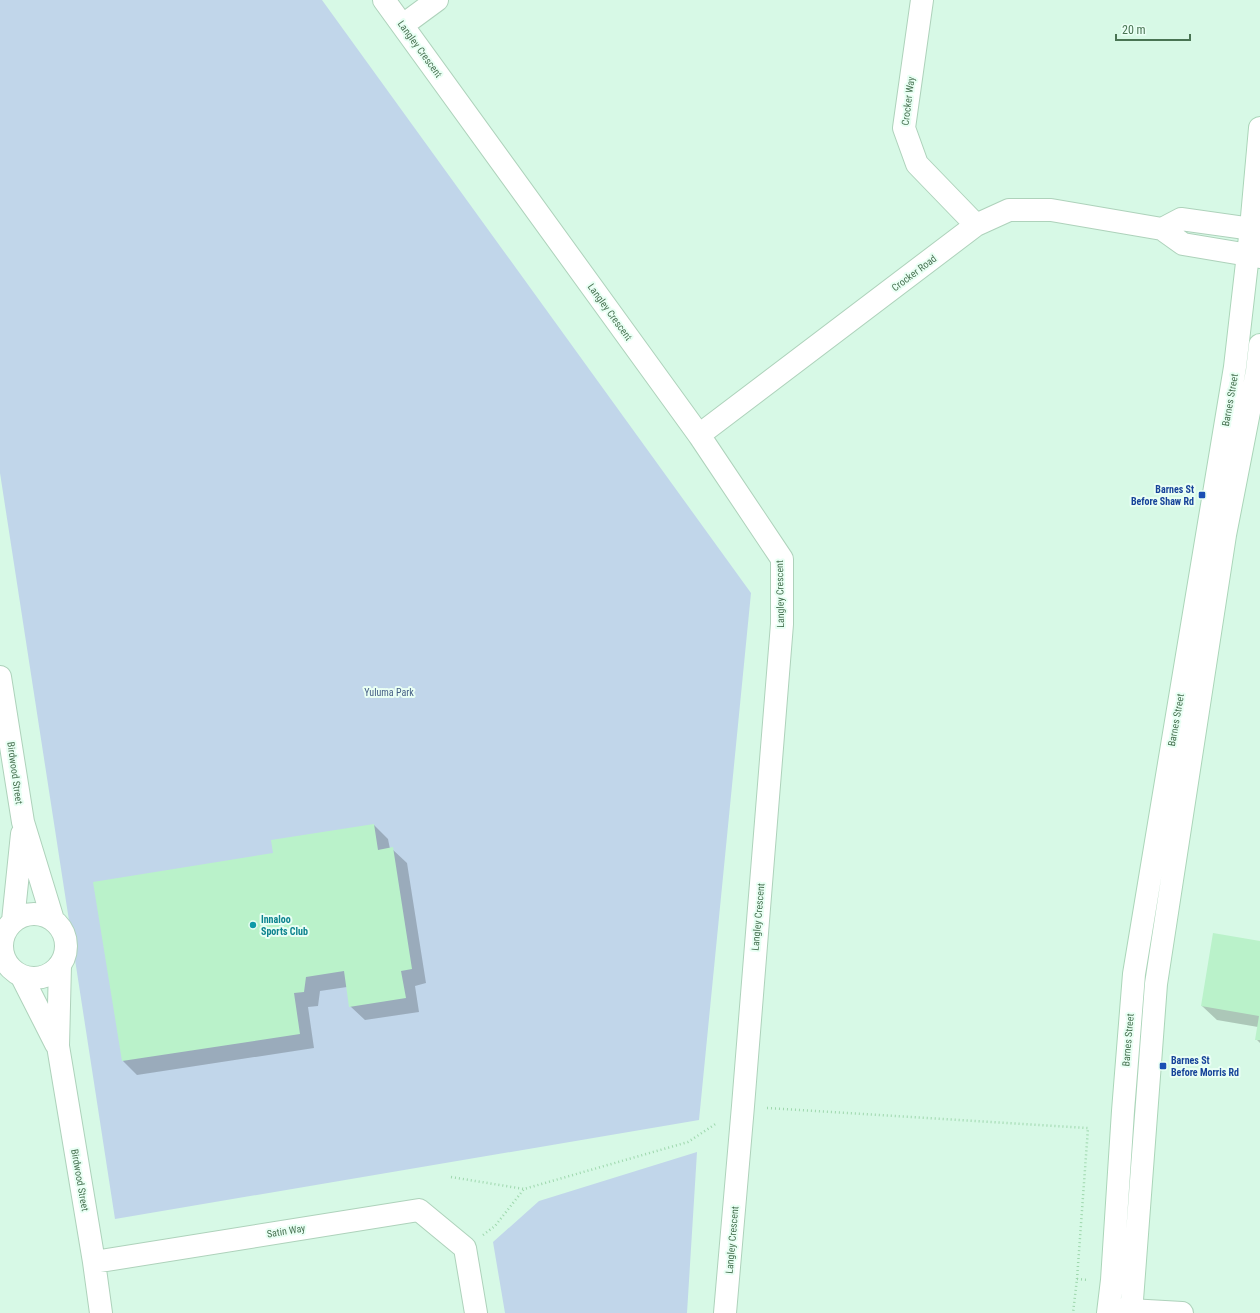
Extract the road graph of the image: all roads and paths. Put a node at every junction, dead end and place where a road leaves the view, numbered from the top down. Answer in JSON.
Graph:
{"nodes":[{"id":1,"x":384,"y":0,"type":"edge"},
{"id":2,"x":436,"y":0,"type":"edge"},
{"id":3,"x":922,"y":0,"type":"edge"},
{"id":4,"x":403,"y":25,"type":"junction"},
{"id":5,"x":1260,"y":128,"type":"edge"},
{"id":6,"x":976,"y":225,"type":"junction"},
{"id":7,"x":1162,"y":229,"type":"junction"},
{"id":8,"x":1255,"y":229,"type":"edge"},
{"id":9,"x":1254,"y":257,"type":"edge"},
{"id":10,"x":1260,"y":345,"type":"edge"},
{"id":11,"x":1235,"y":367,"type":"junction"},
{"id":12,"x":1259,"y":371,"type":"edge"},
{"id":13,"x":699,"y":435,"type":"junction"},
{"id":14,"x":0,"y":677,"type":"edge"},
{"id":15,"x":23,"y":822,"type":"junction"},
{"id":16,"x":53,"y":920,"type":"junction"},
{"id":17,"x":7,"y":926,"type":"edge"},
{"id":18,"x":60,"y":965,"type":"junction"},
{"id":19,"x":10,"y":970,"type":"edge"},
{"id":20,"x":58,"y":1046,"type":"junction"},
{"id":21,"x":743,"y":1106,"type":"junction"},
{"id":22,"x":451,"y":1177,"type":"dead end"},
{"id":23,"x":524,"y":1189,"type":"junction"},
{"id":24,"x":465,"y":1248,"type":"junction"},
{"id":25,"x":94,"y":1262,"type":"junction"},
{"id":26,"x":1109,"y":1311,"type":"edge"},
{"id":27,"x":1131,"y":1311,"type":"edge"},
{"id":28,"x":101,"y":1313,"type":"edge"},
{"id":29,"x":476,"y":1313,"type":"edge"},
{"id":30,"x":725,"y":1313,"type":"edge"},
{"id":31,"x":1073,"y":1313,"type":"edge"},
{"id":32,"x":1182,"y":1313,"type":"edge"}],
"edges":[{"from":1,"to":4,"type":"street","name":"Langley Crescent"},
{"from":2,"to":4,"type":"street"},
{"from":3,"to":6,"type":"street","name":"Crocker Way"},
{"from":4,"to":13,"type":"street","name":"Langley Crescent"},
{"from":5,"to":8,"type":"street","name":"Barnes Street"},
{"from":6,"to":7,"type":"street","name":"Crocker Road"},
{"from":6,"to":13,"type":"street","name":"Crocker Road"},
{"from":7,"to":8,"type":"street"},
{"from":7,"to":9,"type":"street","name":"Crocker Road"},
{"from":8,"to":9,"type":"street","name":"Barnes Street"},
{"from":9,"to":11,"type":"street","name":"Barnes Street"},
{"from":10,"to":12,"type":"street","name":"Barnes Street"},
{"from":11,"to":12,"type":"street"},
{"from":11,"to":26,"type":"street","name":"Barnes Street"},
{"from":12,"to":27,"type":"street","name":"Barnes Street"},
{"from":13,"to":21,"type":"street","name":"Langley Crescent"},
{"from":14,"to":15,"type":"street","name":"Birdwood Street"},
{"from":15,"to":16,"type":"street","name":"Birdwood Street"},
{"from":15,"to":17,"type":"street","name":"Birdwood Street"},
{"from":16,"to":17,"type":"street"},
{"from":16,"to":18,"type":"street"},
{"from":17,"to":19,"type":"street"},
{"from":18,"to":19,"type":"street"},
{"from":18,"to":20,"type":"street","name":"Birdwood Street"},
{"from":19,"to":20,"type":"street","name":"Birdwood Street"},
{"from":20,"to":25,"type":"street","name":"Birdwood Street"},
{"from":21,"to":23,"type":"path"},
{"from":21,"to":30,"type":"street","name":"Langley Crescent"},
{"from":21,"to":31,"type":"path"},
{"from":22,"to":23,"type":"path"},
{"from":23,"to":24,"type":"path"},
{"from":24,"to":25,"type":"street","name":"Satin Way"},
{"from":24,"to":29,"type":"street"},
{"from":25,"to":28,"type":"street","name":"Birdwood Street"},
{"from":26,"to":27,"type":"street"},
{"from":27,"to":32,"type":"street"}]}
